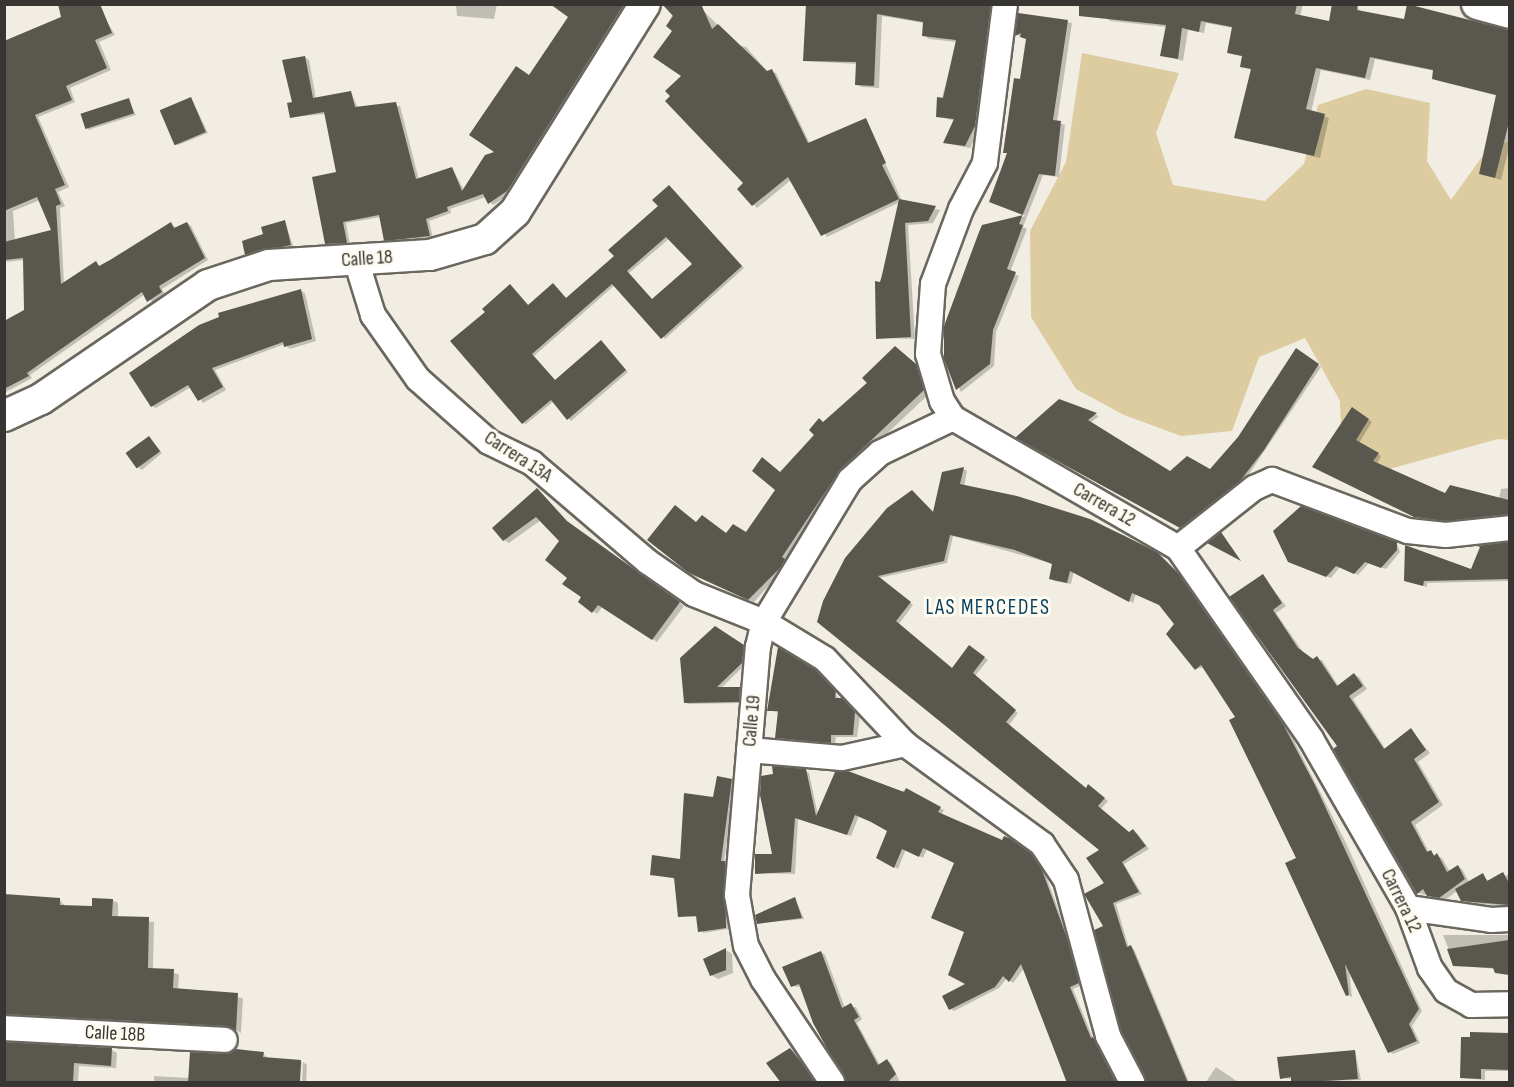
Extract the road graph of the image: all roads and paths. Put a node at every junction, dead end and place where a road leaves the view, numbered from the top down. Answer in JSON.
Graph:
{"nodes":[{"id":1,"x":645,"y":4,"type":"edge"},
{"id":2,"x":1005,"y":4,"type":"edge"},
{"id":3,"x":1477,"y":4,"type":"edge"},
{"id":4,"x":1509,"y":13,"type":"edge"},
{"id":5,"x":356,"y":260,"type":"junction"},
{"id":6,"x":4,"y":416,"type":"edge"},
{"id":7,"x":953,"y":418,"type":"junction"},
{"id":8,"x":1509,"y":528,"type":"edge"},
{"id":9,"x":1179,"y":548,"type":"junction"},
{"id":10,"x":764,"y":622,"type":"junction"},
{"id":11,"x":905,"y":744,"type":"junction"},
{"id":12,"x":750,"y":750,"type":"junction"},
{"id":13,"x":1408,"y":908,"type":"junction"},
{"id":14,"x":1509,"y":919,"type":"edge"},
{"id":15,"x":1509,"y":1004,"type":"edge"},
{"id":16,"x":4,"y":1028,"type":"edge"},
{"id":17,"x":225,"y":1040,"type":"dead end"},
{"id":18,"x":832,"y":1083,"type":"edge"},
{"id":19,"x":1132,"y":1083,"type":"edge"}],
"edges":[{"from":1,"to":5,"type":"main road","name":"Calle 18"},
{"from":2,"to":7,"type":"street"},
{"from":3,"to":4,"type":"main road"},
{"from":5,"to":6,"type":"main road","name":"Calle 18"},
{"from":5,"to":10,"type":"street","name":"Carrera 13A"},
{"from":7,"to":9,"type":"street","name":"Carrera 12"},
{"from":7,"to":10,"type":"street","name":"Calle 19"},
{"from":8,"to":9,"type":"street"},
{"from":9,"to":13,"type":"street","name":"Carrera 12"},
{"from":10,"to":11,"type":"street","name":"Carrera 13A"},
{"from":10,"to":12,"type":"street","name":"Calle 19"},
{"from":11,"to":12,"type":"street"},
{"from":11,"to":19,"type":"street","name":"Carrera 13A"},
{"from":12,"to":18,"type":"street","name":"Calle 19"},
{"from":13,"to":14,"type":"street"},
{"from":13,"to":15,"type":"street","name":"Carrera 12"},
{"from":16,"to":17,"type":"street","name":"Calle 18B"}]}
